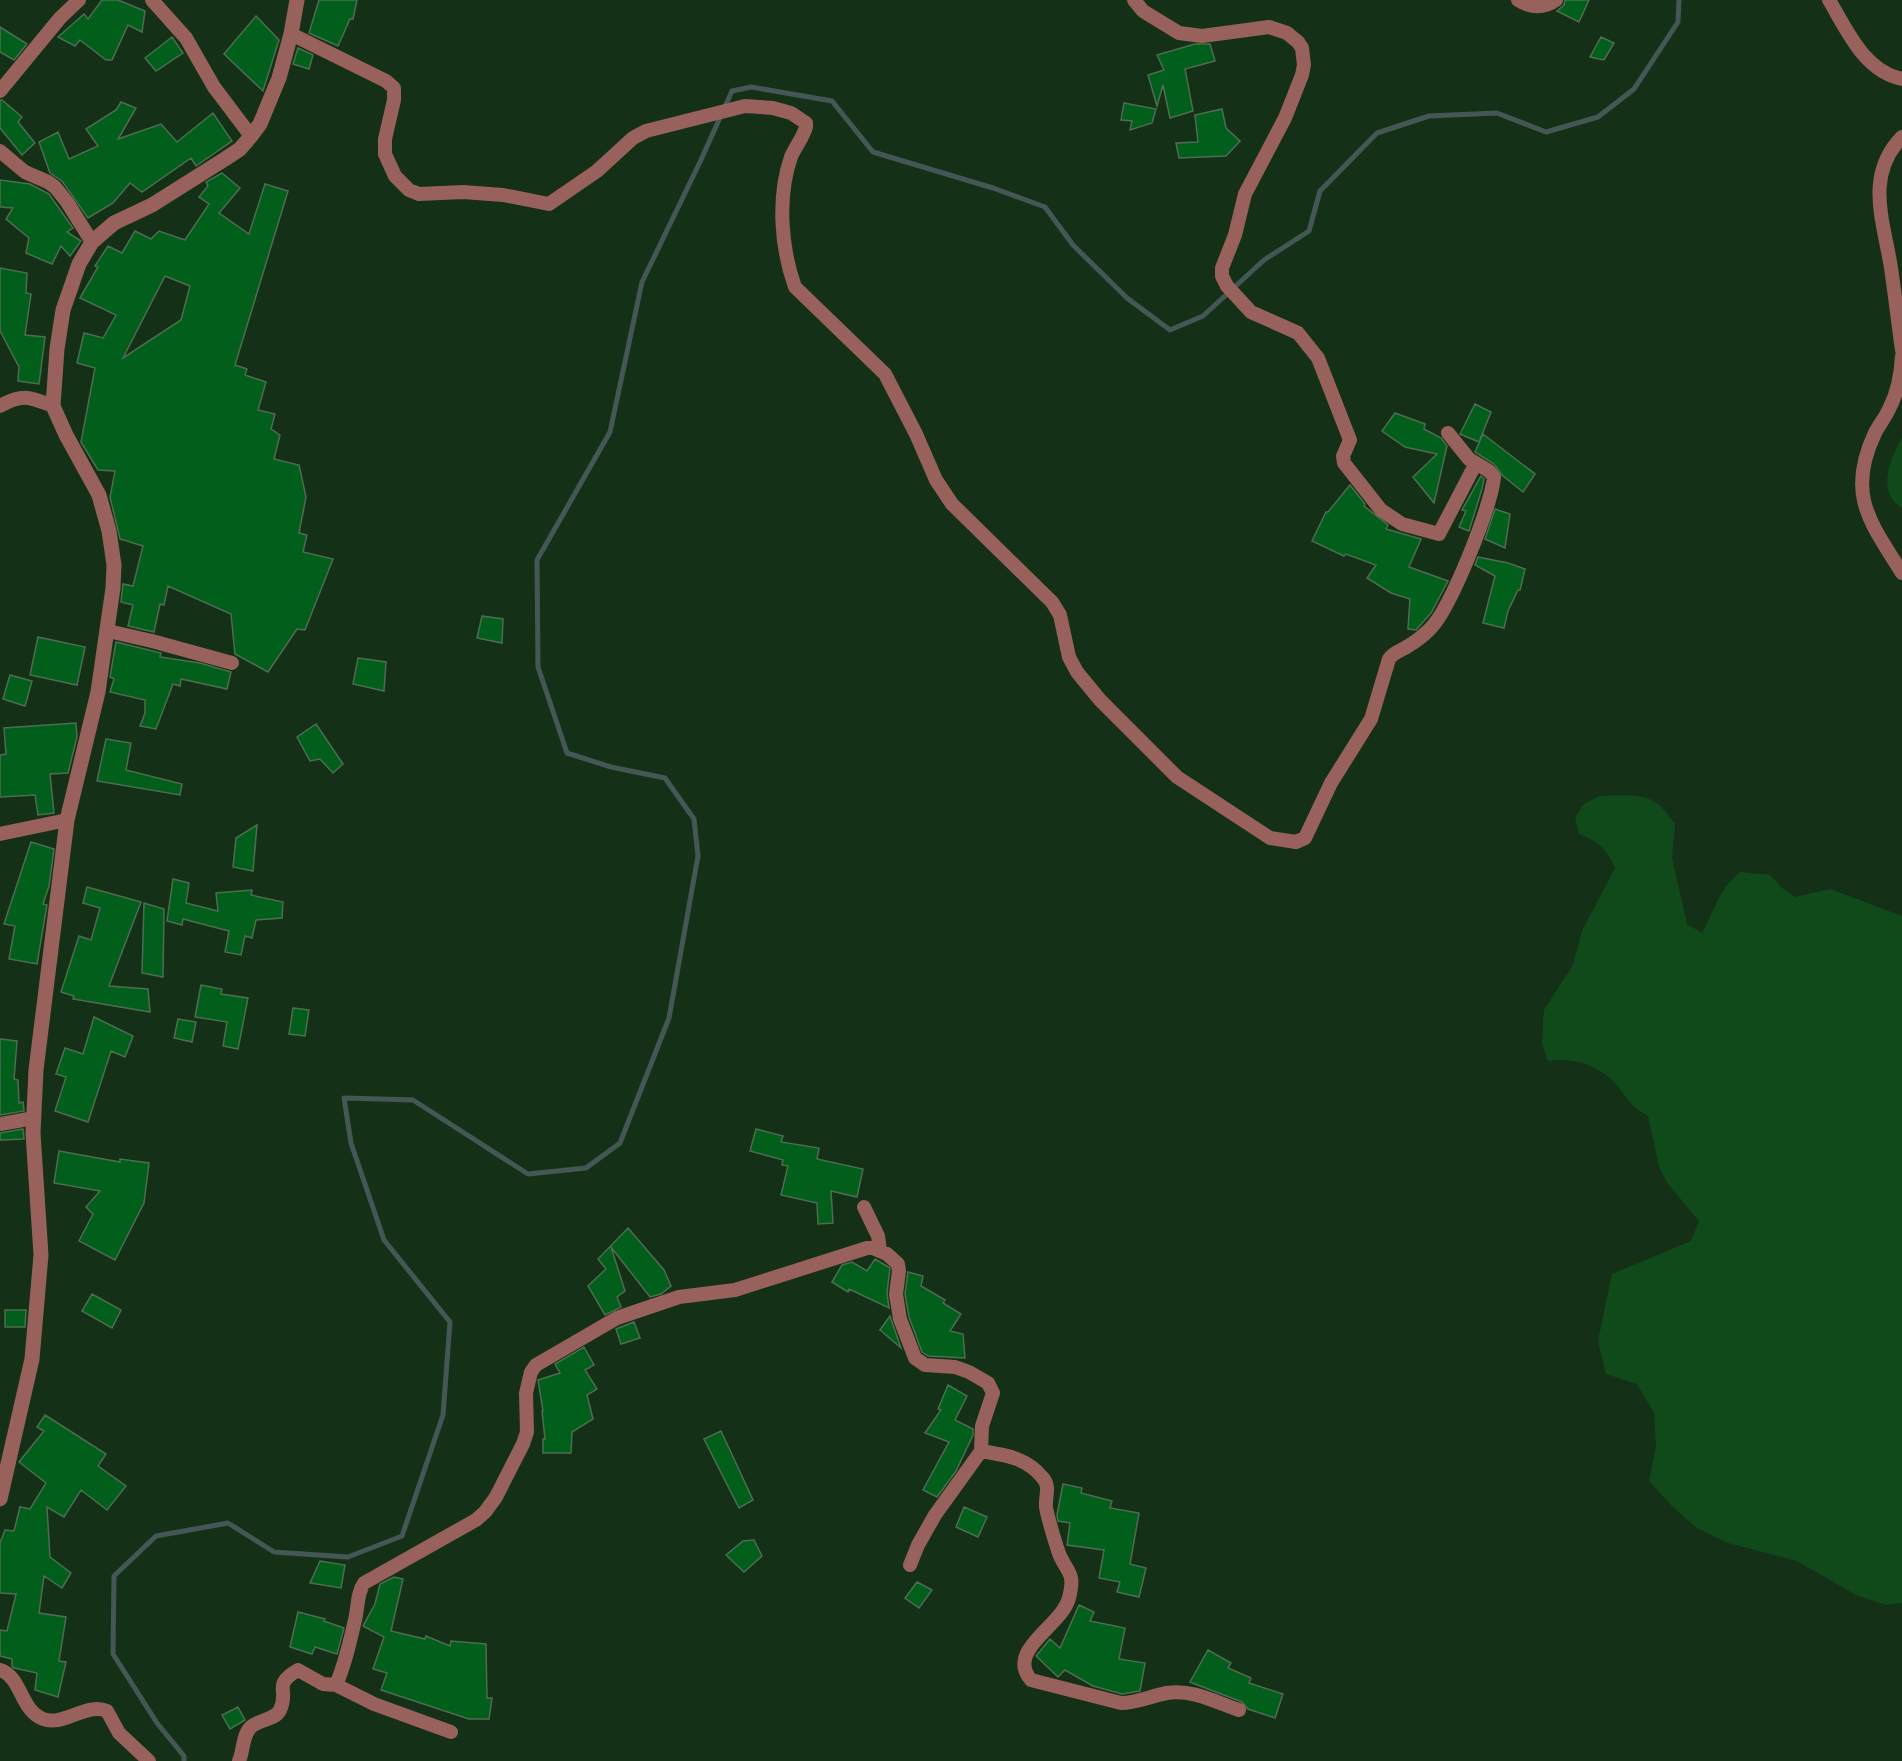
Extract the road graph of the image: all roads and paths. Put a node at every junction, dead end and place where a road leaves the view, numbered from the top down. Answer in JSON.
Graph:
{"nodes":[{"id":1,"x":79,"y":0,"type":"edge"},
{"id":2,"x":152,"y":0,"type":"edge"},
{"id":3,"x":1134,"y":0,"type":"edge"},
{"id":4,"x":1518,"y":0,"type":"edge"},
{"id":5,"x":1556,"y":0,"type":"edge"},
{"id":6,"x":1829,"y":0,"type":"edge"},
{"id":7,"x":295,"y":2,"type":"edge"},
{"id":8,"x":291,"y":34,"type":"junction"},
{"id":9,"x":1902,"y":79,"type":"edge"},
{"id":10,"x":0,"y":91,"type":"edge"},
{"id":11,"x":251,"y":136,"type":"junction"},
{"id":12,"x":1902,"y":137,"type":"edge"},
{"id":13,"x":0,"y":151,"type":"edge"},
{"id":14,"x":92,"y":242,"type":"junction"},
{"id":15,"x":1902,"y":350,"type":"edge"},
{"id":16,"x":1902,"y":356,"type":"edge"},
{"id":17,"x":0,"y":406,"type":"edge"},
{"id":18,"x":53,"y":406,"type":"junction"},
{"id":19,"x":1448,"y":433,"type":"dead end"},
{"id":20,"x":1476,"y":464,"type":"junction"},
{"id":21,"x":1902,"y":573,"type":"edge"},
{"id":22,"x":108,"y":631,"type":"junction"},
{"id":23,"x":232,"y":663,"type":"dead end"},
{"id":24,"x":67,"y":820,"type":"junction"},
{"id":25,"x":0,"y":834,"type":"edge"},
{"id":26,"x":34,"y":1118,"type":"junction"},
{"id":27,"x":0,"y":1124,"type":"edge"},
{"id":28,"x":864,"y":1207,"type":"dead end"},
{"id":29,"x":880,"y":1250,"type":"junction"},
{"id":30,"x":981,"y":1451,"type":"junction"},
{"id":31,"x":0,"y":1499,"type":"edge"},
{"id":32,"x":910,"y":1565,"type":"dead end"},
{"id":33,"x":0,"y":1670,"type":"edge"},
{"id":34,"x":336,"y":1685,"type":"junction"},
{"id":35,"x":1239,"y":1710,"type":"dead end"},
{"id":36,"x":451,"y":1732,"type":"dead end"},
{"id":37,"x":149,"y":1761,"type":"edge"},
{"id":38,"x":239,"y":1761,"type":"edge"}],
"edges":[{"from":1,"to":10,"type":"street"},
{"from":2,"to":11,"type":"street"},
{"from":3,"to":20,"type":"street"},
{"from":4,"to":5,"type":"street"},
{"from":6,"to":9,"type":"street"},
{"from":7,"to":8,"type":"street"},
{"from":8,"to":11,"type":"street"},
{"from":8,"to":20,"type":"street"},
{"from":11,"to":14,"type":"street"},
{"from":12,"to":15,"type":"street"},
{"from":13,"to":14,"type":"street"},
{"from":14,"to":18,"type":"street"},
{"from":16,"to":21,"type":"street"},
{"from":17,"to":18,"type":"street"},
{"from":18,"to":22,"type":"street"},
{"from":19,"to":20,"type":"street"},
{"from":22,"to":23,"type":"street"},
{"from":22,"to":24,"type":"street"},
{"from":24,"to":25,"type":"street"},
{"from":24,"to":26,"type":"street"},
{"from":26,"to":27,"type":"street"},
{"from":26,"to":31,"type":"street"},
{"from":28,"to":29,"type":"street"},
{"from":29,"to":30,"type":"street"},
{"from":29,"to":34,"type":"street"},
{"from":30,"to":32,"type":"street"},
{"from":30,"to":35,"type":"street"},
{"from":33,"to":37,"type":"street"},
{"from":34,"to":36,"type":"street"},
{"from":34,"to":38,"type":"street"}]}
